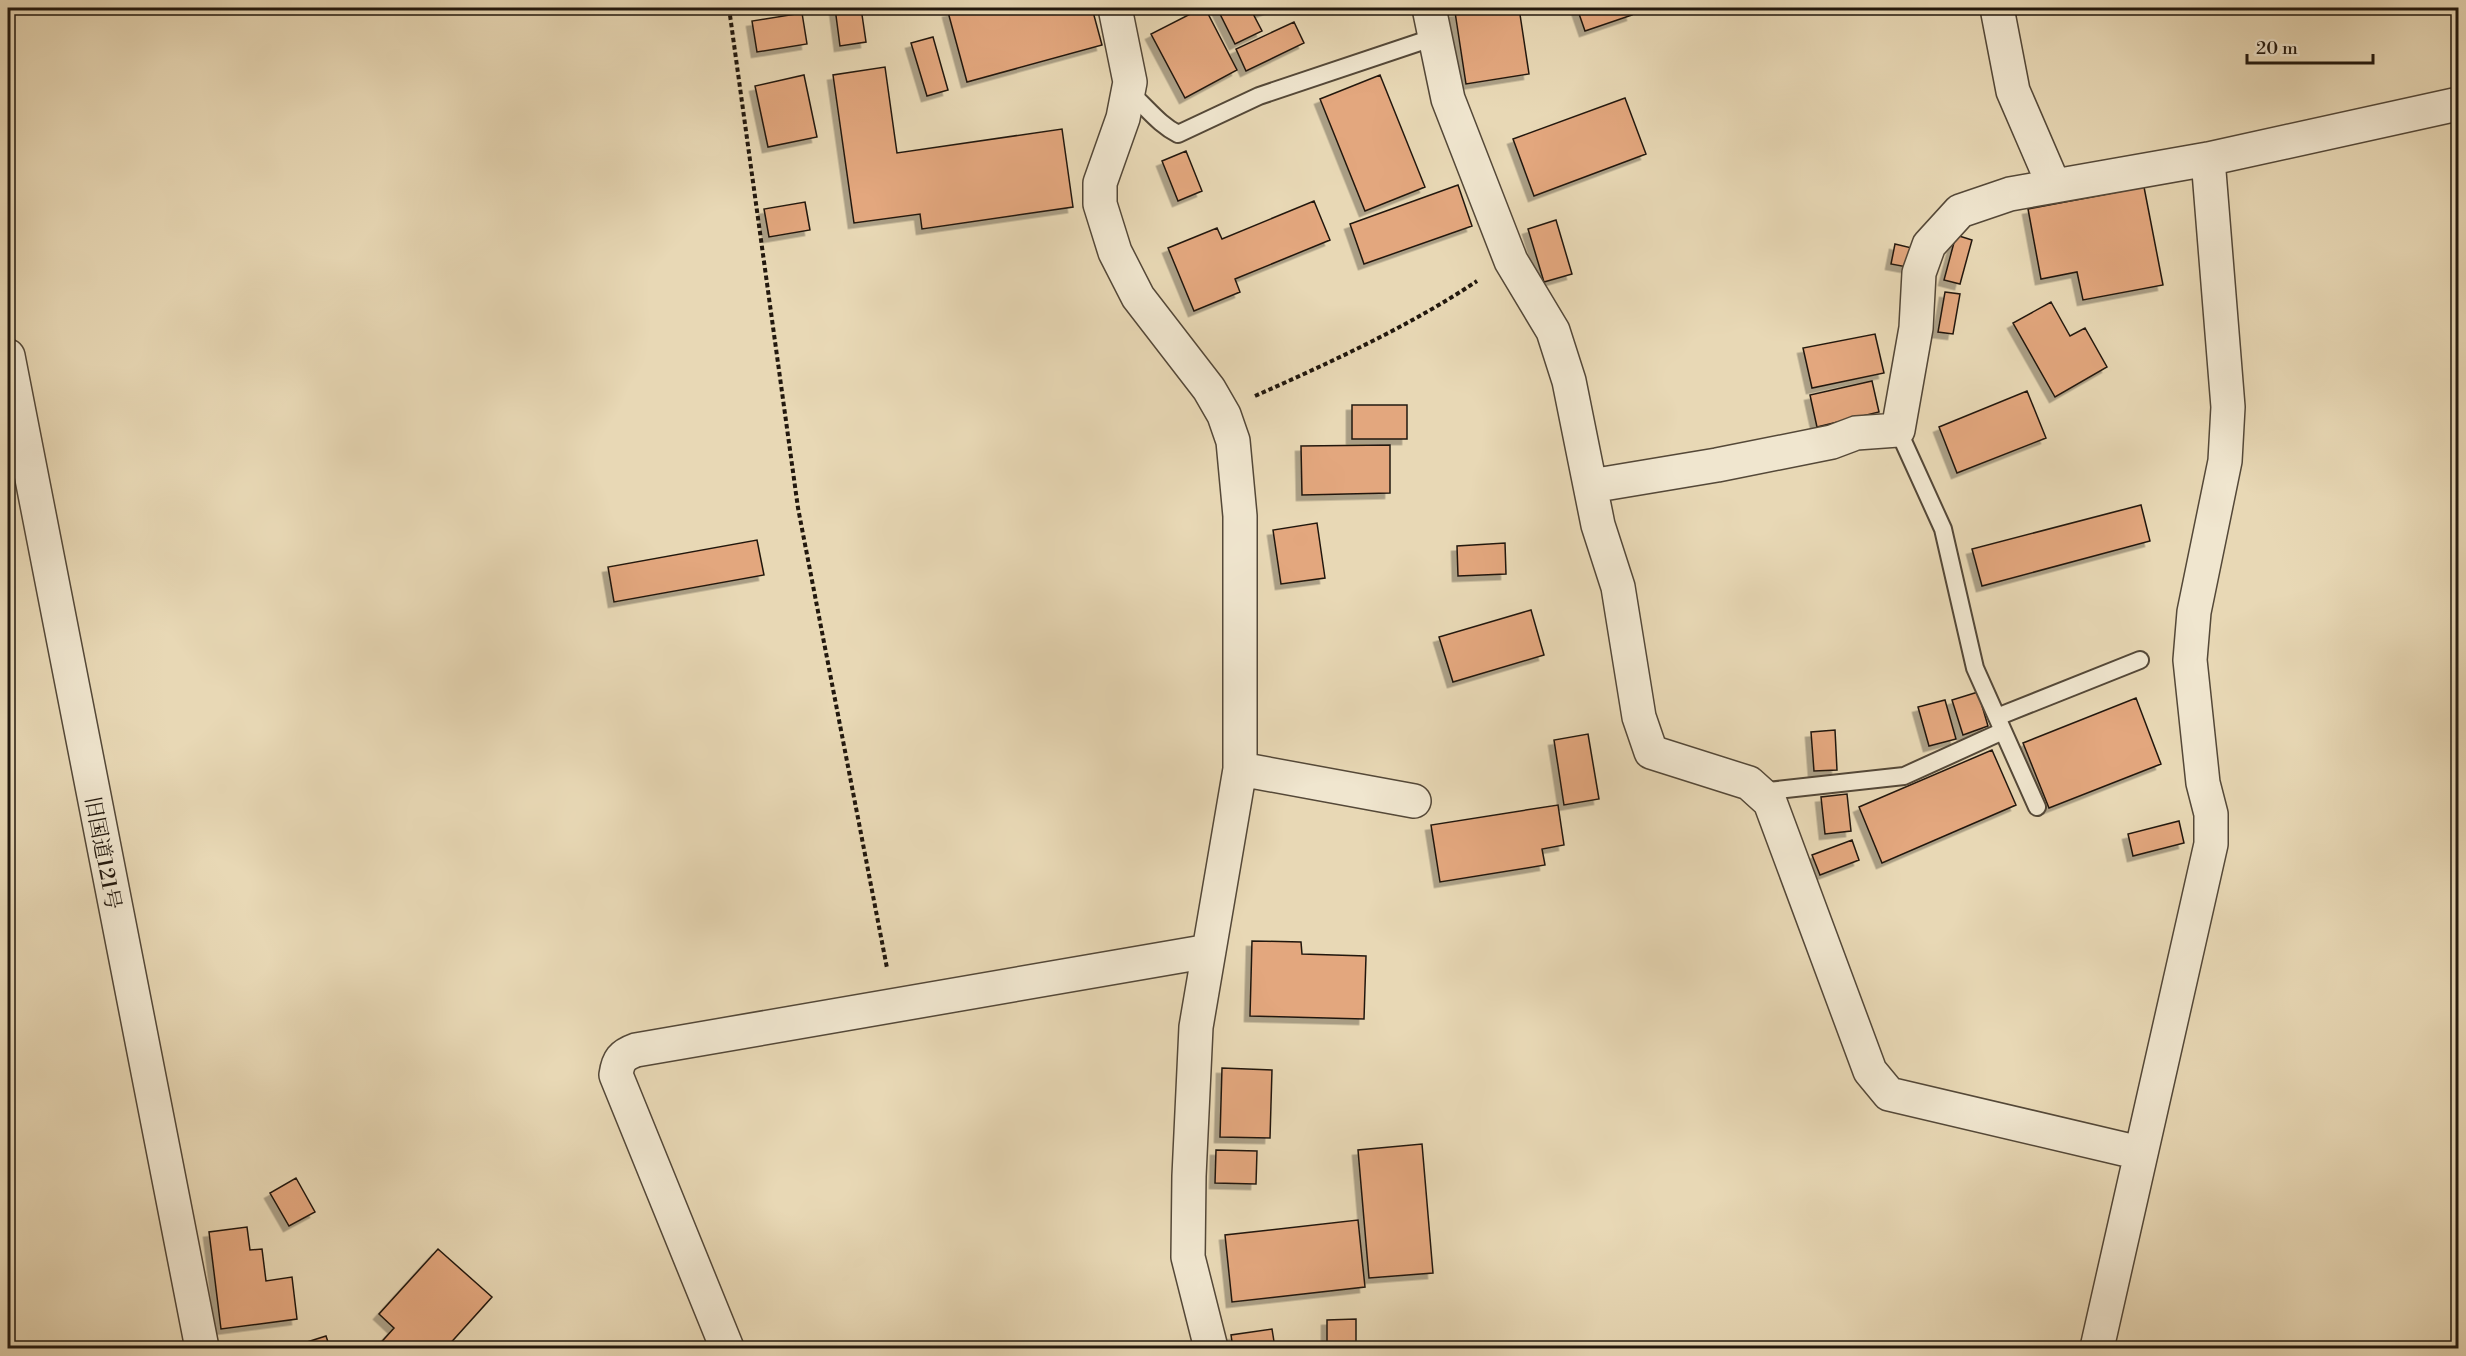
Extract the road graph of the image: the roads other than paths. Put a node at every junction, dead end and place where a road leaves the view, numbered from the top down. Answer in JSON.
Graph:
{"nodes":[{"id":1,"x":1115,"y":8,"type":"edge"},
{"id":2,"x":1997,"y":8,"type":"edge"},
{"id":3,"x":1432,"y":22,"type":"edge"},
{"id":4,"x":1128,"y":92,"type":"junction"},
{"id":5,"x":2458,"y":104,"type":"edge"},
{"id":6,"x":2208,"y":159,"type":"junction"},
{"id":7,"x":2054,"y":186,"type":"junction"},
{"id":8,"x":8,"y":356,"type":"edge"},
{"id":9,"x":1898,"y":430,"type":"junction"},
{"id":10,"x":1591,"y":486,"type":"junction"},
{"id":11,"x":2140,"y":660,"type":"dead end"},
{"id":12,"x":2000,"y":724,"type":"junction"},
{"id":13,"x":1240,"y":769,"type":"junction"},
{"id":14,"x":1759,"y":792,"type":"junction"},
{"id":15,"x":1414,"y":801,"type":"dead end"},
{"id":16,"x":2037,"y":807,"type":"dead end"},
{"id":17,"x":1209,"y":951,"type":"junction"},
{"id":18,"x":2140,"y":1153,"type":"junction"},
{"id":19,"x":202,"y":1348,"type":"edge"},
{"id":20,"x":727,"y":1348,"type":"edge"},
{"id":21,"x":1210,"y":1348,"type":"edge"},
{"id":22,"x":2097,"y":1348,"type":"edge"}],
"edges":[{"from":1,"to":4,"type":"street"},
{"from":2,"to":7,"type":"street"},
{"from":3,"to":4,"type":"lane"},
{"from":3,"to":10,"type":"street"},
{"from":4,"to":13,"type":"street"},
{"from":5,"to":6,"type":"street"},
{"from":6,"to":7,"type":"street"},
{"from":6,"to":18,"type":"street"},
{"from":7,"to":9,"type":"street"},
{"from":8,"to":19,"type":"street","name":"旧国道121号"},
{"from":9,"to":10,"type":"street"},
{"from":9,"to":12,"type":"lane"},
{"from":10,"to":14,"type":"street"},
{"from":11,"to":12,"type":"lane"},
{"from":12,"to":14,"type":"lane"},
{"from":12,"to":16,"type":"lane"},
{"from":13,"to":15,"type":"street"},
{"from":13,"to":17,"type":"street"},
{"from":14,"to":18,"type":"street"},
{"from":17,"to":20,"type":"street"},
{"from":17,"to":21,"type":"street"},
{"from":18,"to":22,"type":"street"}]}
